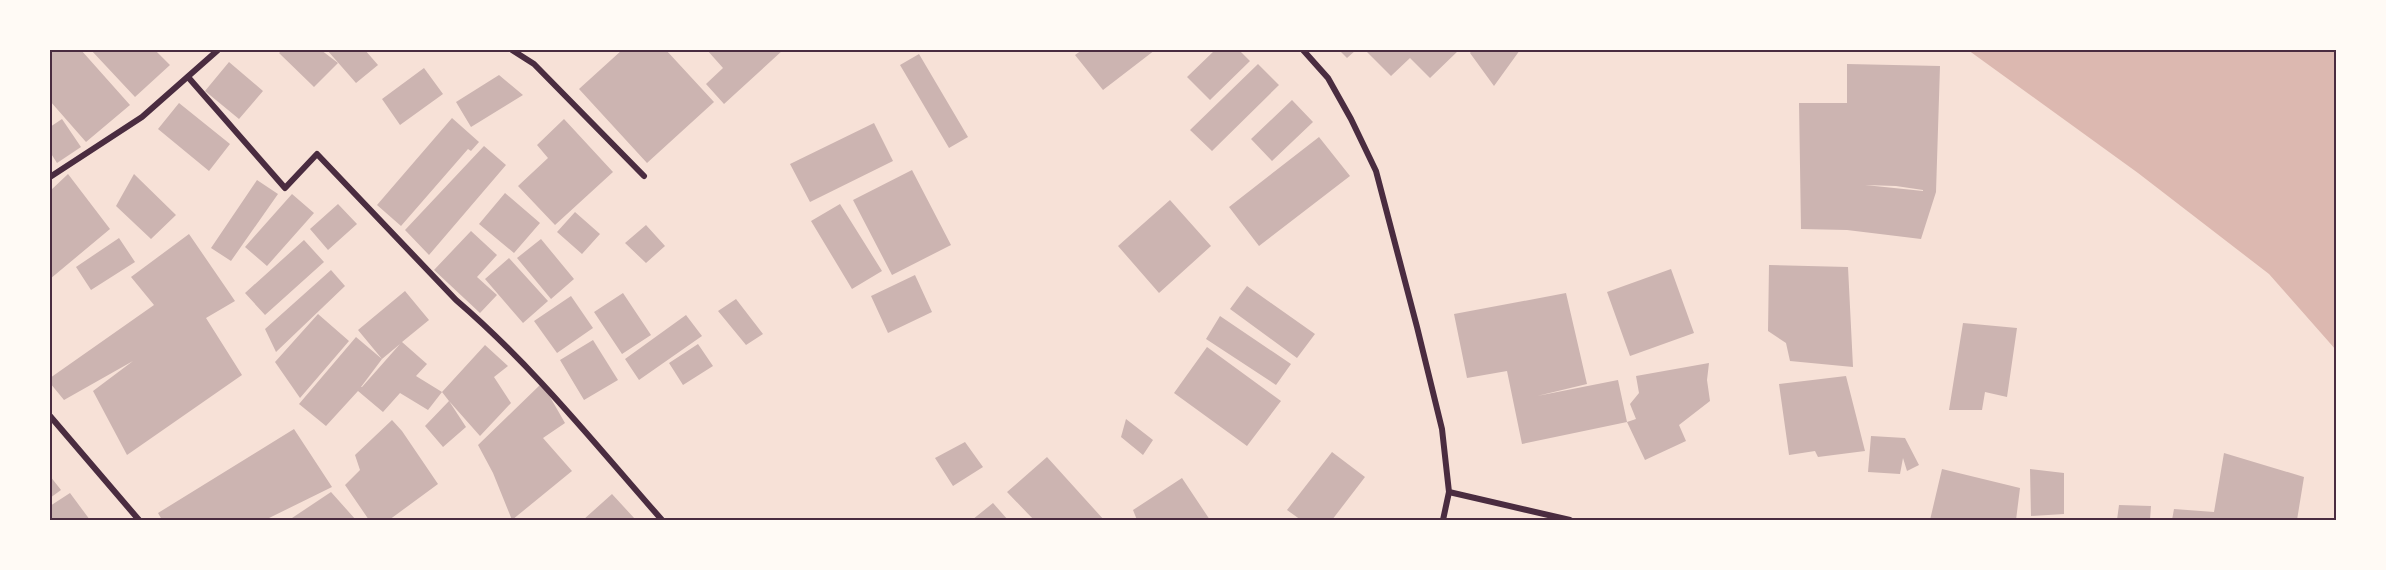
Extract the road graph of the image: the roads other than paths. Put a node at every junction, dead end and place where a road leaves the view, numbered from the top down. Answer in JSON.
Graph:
{"nodes":[{"id":1,"x":218,"y":50,"type":"edge"},
{"id":2,"x":512,"y":50,"type":"edge"},
{"id":3,"x":1304,"y":50,"type":"edge"},
{"id":4,"x":188,"y":77,"type":"junction"},
{"id":5,"x":644,"y":176,"type":"dead end"},
{"id":6,"x":50,"y":177,"type":"edge"},
{"id":7,"x":50,"y":416,"type":"edge"},
{"id":8,"x":1449,"y":492,"type":"junction"},
{"id":9,"x":138,"y":520,"type":"edge"},
{"id":10,"x":662,"y":520,"type":"edge"},
{"id":11,"x":1443,"y":520,"type":"edge"},
{"id":12,"x":1570,"y":520,"type":"edge"}],
"edges":[{"from":1,"to":4,"type":"street"},
{"from":2,"to":5,"type":"street"},
{"from":3,"to":8,"type":"street"},
{"from":4,"to":6,"type":"street"},
{"from":4,"to":10,"type":"street"},
{"from":7,"to":9,"type":"street"},
{"from":8,"to":11,"type":"street"},
{"from":8,"to":12,"type":"street"}]}
